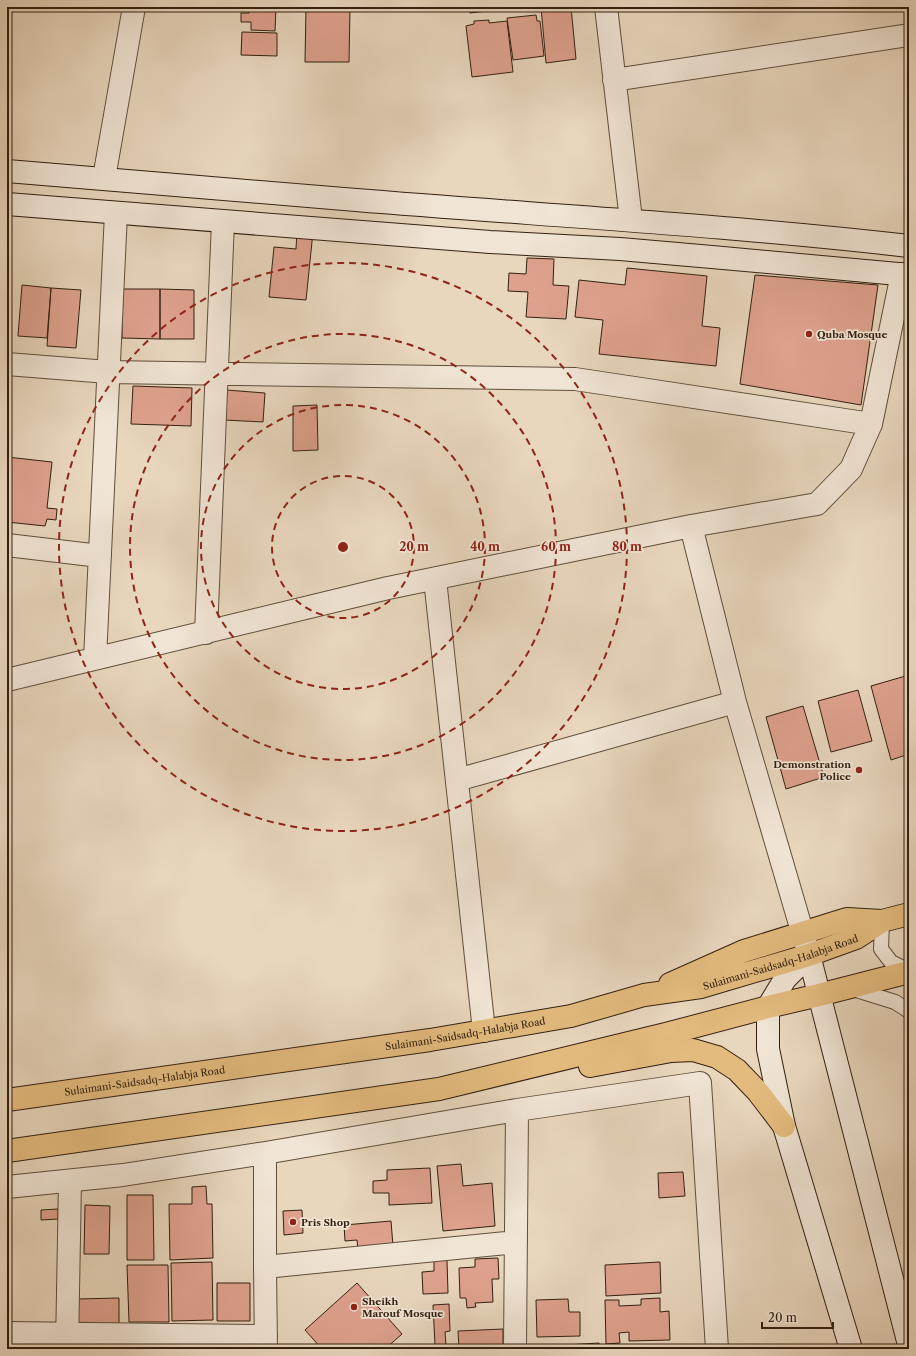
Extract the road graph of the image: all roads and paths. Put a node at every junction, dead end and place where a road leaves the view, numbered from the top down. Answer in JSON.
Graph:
{"nodes":[{"id":1,"x":134,"y":7,"type":"edge"},
{"id":2,"x":606,"y":7,"type":"edge"},
{"id":3,"x":909,"y":35,"type":"edge"},
{"id":4,"x":614,"y":80,"type":"junction"},
{"id":5,"x":7,"y":171,"type":"edge"},
{"id":6,"x":104,"y":178,"type":"junction"},
{"id":7,"x":356,"y":200,"type":"junction"},
{"id":8,"x":7,"y":204,"type":"edge"},
{"id":9,"x":116,"y":213,"type":"junction"},
{"id":10,"x":631,"y":220,"type":"junction"},
{"id":11,"x":223,"y":221,"type":"junction"},
{"id":12,"x":354,"y":231,"type":"junction"},
{"id":13,"x":909,"y":246,"type":"edge"},
{"id":14,"x":905,"y":274,"type":"edge"},
{"id":15,"x":7,"y":364,"type":"edge"},
{"id":16,"x":108,"y":372,"type":"junction"},
{"id":17,"x":217,"y":374,"type":"junction"},
{"id":18,"x":872,"y":424,"type":"junction"},
{"id":19,"x":691,"y":526,"type":"junction"},
{"id":20,"x":7,"y":545,"type":"edge"},
{"id":21,"x":100,"y":556,"type":"junction"},
{"id":22,"x":435,"y":579,"type":"junction"},
{"id":23,"x":206,"y":633,"type":"junction"},
{"id":24,"x":95,"y":659,"type":"junction"},
{"id":25,"x":7,"y":680,"type":"edge"},
{"id":26,"x":735,"y":702,"type":"junction"},
{"id":27,"x":457,"y":780,"type":"junction"},
{"id":28,"x":909,"y":914,"type":"edge"},
{"id":29,"x":882,"y":921,"type":"junction"},
{"id":30,"x":802,"y":933,"type":"junction"},
{"id":31,"x":809,"y":955,"type":"junction"},
{"id":32,"x":909,"y":972,"type":"edge"},
{"id":33,"x":849,"y":988,"type":"junction"},
{"id":34,"x":644,"y":995,"type":"junction"},
{"id":35,"x":819,"y":995,"type":"junction"},
{"id":36,"x":768,"y":1007,"type":"junction"},
{"id":37,"x":909,"y":1011,"type":"edge"},
{"id":38,"x":484,"y":1031,"type":"junction"},
{"id":39,"x":482,"y":1078,"type":"junction"},
{"id":40,"x":7,"y":1100,"type":"edge"},
{"id":41,"x":517,"y":1110,"type":"junction"},
{"id":42,"x":784,"y":1126,"type":"junction"},
{"id":43,"x":7,"y":1151,"type":"edge"},
{"id":44,"x":265,"y":1153,"type":"junction"},
{"id":45,"x":70,"y":1181,"type":"junction"},
{"id":46,"x":7,"y":1187,"type":"edge"},
{"id":47,"x":516,"y":1242,"type":"junction"},
{"id":48,"x":265,"y":1267,"type":"junction"},
{"id":49,"x":7,"y":1333,"type":"edge"},
{"id":50,"x":68,"y":1341,"type":"edge"},
{"id":51,"x":266,"y":1342,"type":"edge"},
{"id":52,"x":909,"y":1345,"type":"edge"},
{"id":53,"x":515,"y":1349,"type":"edge"},
{"id":54,"x":717,"y":1349,"type":"edge"},
{"id":55,"x":850,"y":1349,"type":"edge"}],
"edges":[{"from":1,"to":6,"type":"street"},
{"from":2,"to":4,"type":"street"},
{"from":3,"to":4,"type":"street"},
{"from":4,"to":10,"type":"street"},
{"from":5,"to":6,"type":"street"},
{"from":6,"to":7,"type":"street"},
{"from":7,"to":10,"type":"street"},
{"from":7,"to":12,"type":"street"},
{"from":8,"to":9,"type":"street"},
{"from":9,"to":11,"type":"street"},
{"from":9,"to":16,"type":"street"},
{"from":10,"to":13,"type":"street"},
{"from":11,"to":12,"type":"street"},
{"from":11,"to":17,"type":"street"},
{"from":12,"to":14,"type":"street"},
{"from":14,"to":18,"type":"street"},
{"from":15,"to":16,"type":"street"},
{"from":16,"to":17,"type":"street"},
{"from":16,"to":21,"type":"street"},
{"from":17,"to":18,"type":"street"},
{"from":17,"to":23,"type":"street"},
{"from":18,"to":19,"type":"street"},
{"from":19,"to":22,"type":"street"},
{"from":19,"to":26,"type":"street"},
{"from":20,"to":21,"type":"street"},
{"from":21,"to":24,"type":"street"},
{"from":22,"to":23,"type":"street"},
{"from":22,"to":27,"type":"street"},
{"from":23,"to":24,"type":"street"},
{"from":24,"to":25,"type":"street"},
{"from":26,"to":27,"type":"street"},
{"from":26,"to":30,"type":"street"},
{"from":27,"to":38,"type":"street"},
{"from":28,"to":29,"type":"highway","name":"Sulaimani-Saidsadq-Halabja Road"},
{"from":29,"to":30,"type":"highway"},
{"from":29,"to":31,"type":"highway","name":"Sulaimani-Saidsadq-Halabja Road"},
{"from":29,"to":32,"type":"lane"},
{"from":30,"to":31,"type":"street"},
{"from":30,"to":34,"type":"highway"},
{"from":31,"to":34,"type":"highway","name":"Sulaimani-Saidsadq-Halabja Road"},
{"from":31,"to":35,"type":"street"},
{"from":31,"to":36,"type":"street"},
{"from":32,"to":33,"type":"highway"},
{"from":33,"to":35,"type":"highway"},
{"from":33,"to":37,"type":"lane"},
{"from":34,"to":38,"type":"highway","name":"Sulaimani-Saidsadq-Halabja Road"},
{"from":35,"to":36,"type":"highway"},
{"from":35,"to":52,"type":"street"},
{"from":36,"to":39,"type":"highway"},
{"from":36,"to":42,"type":"street"},
{"from":38,"to":40,"type":"highway","name":"Sulaimani-Saidsadq-Halabja Road"},
{"from":39,"to":42,"type":"highway"},
{"from":39,"to":43,"type":"highway"},
{"from":41,"to":44,"type":"street"},
{"from":41,"to":47,"type":"street"},
{"from":41,"to":54,"type":"street"},
{"from":42,"to":55,"type":"street"},
{"from":44,"to":45,"type":"street"},
{"from":44,"to":48,"type":"street"},
{"from":45,"to":46,"type":"street"},
{"from":45,"to":50,"type":"street"},
{"from":47,"to":48,"type":"street"},
{"from":47,"to":53,"type":"street"},
{"from":48,"to":51,"type":"street"},
{"from":49,"to":50,"type":"street"},
{"from":50,"to":51,"type":"street"}]}
